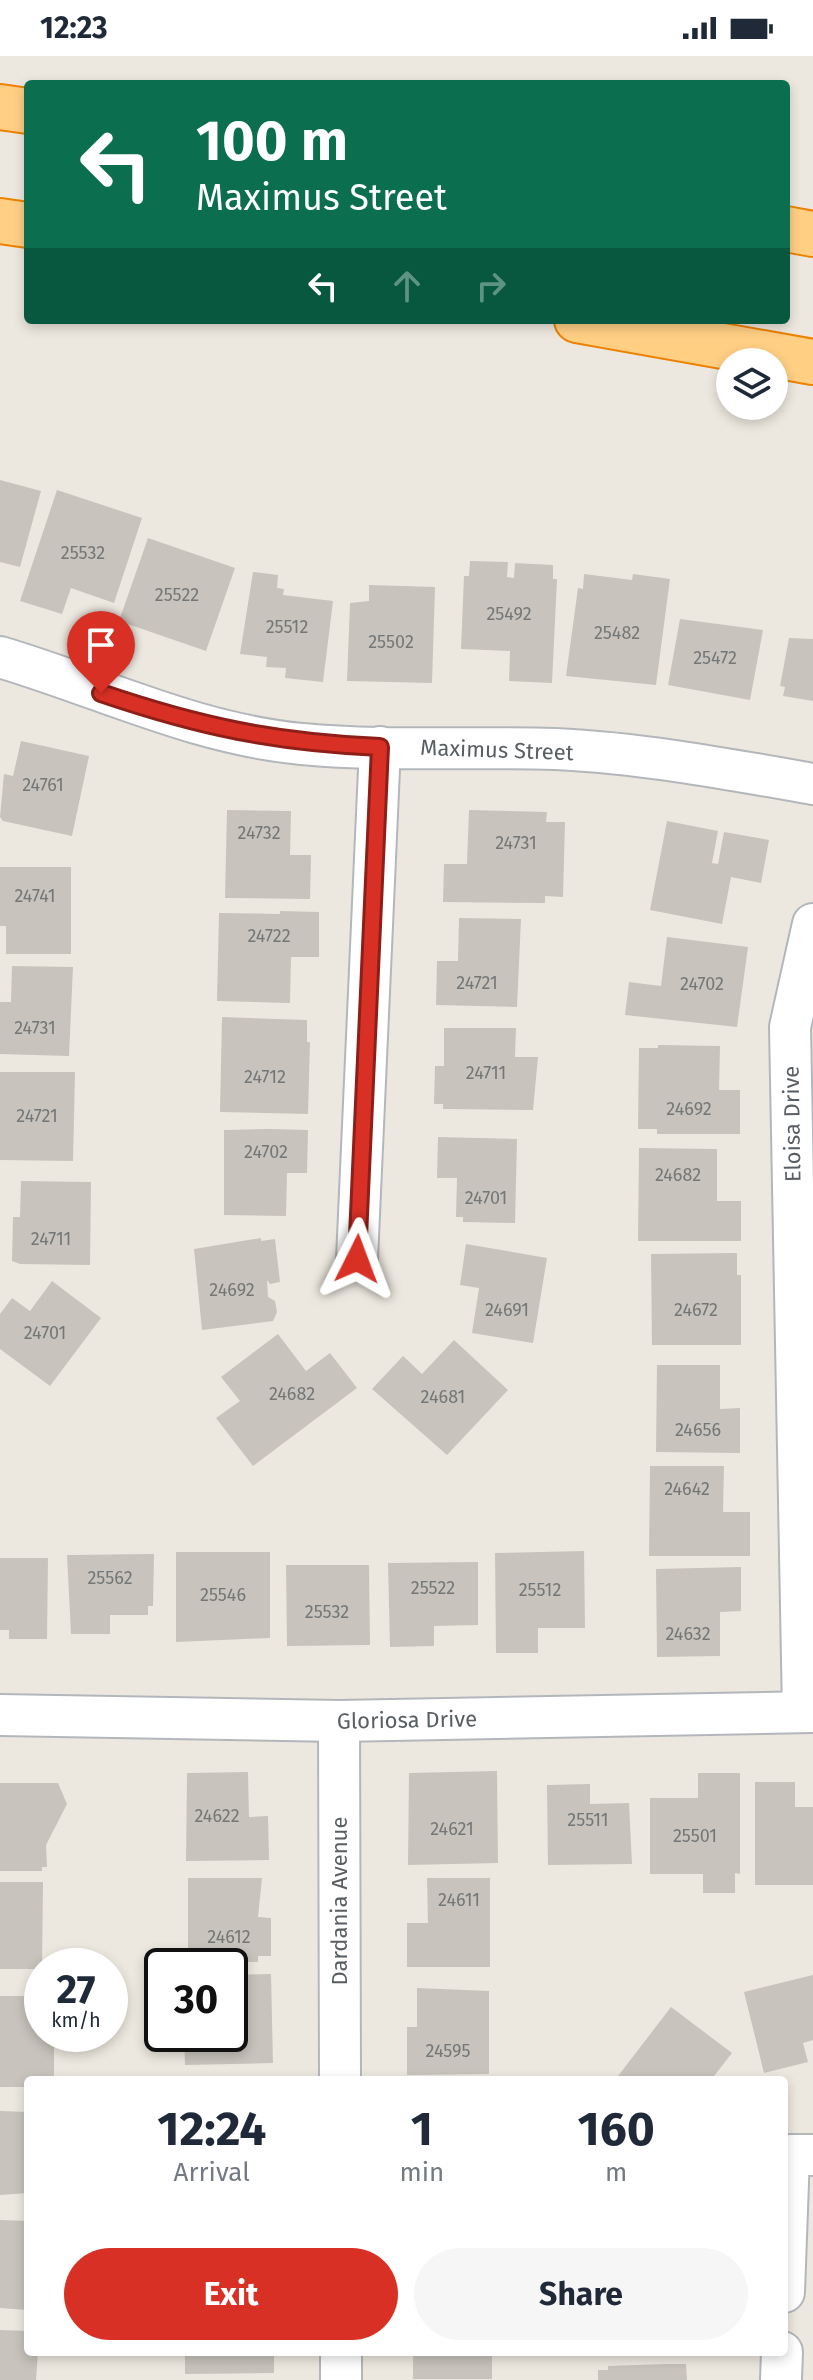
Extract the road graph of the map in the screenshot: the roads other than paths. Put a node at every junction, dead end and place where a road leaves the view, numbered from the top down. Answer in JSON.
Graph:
{"nodes":[{"id":1,"x":0,"y":107,"type":"edge"},
{"id":2,"x":24,"y":110,"type":"edge"},
{"id":3,"x":0,"y":221,"type":"edge"},
{"id":4,"x":24,"y":224,"type":"edge"},
{"id":5,"x":790,"y":230,"type":"edge"},
{"id":6,"x":813,"y":234,"type":"edge"},
{"id":7,"x":599,"y":324,"type":"edge"},
{"id":8,"x":813,"y":362,"type":"edge"},
{"id":9,"x":0,"y":657,"type":"edge"},
{"id":10,"x":380,"y":747,"type":"junction"},
{"id":11,"x":813,"y":784,"type":"edge"},
{"id":12,"x":813,"y":924,"type":"edge"},
{"id":13,"x":357,"y":1259,"type":"dead end"},
{"id":14,"x":808,"y":1712,"type":"edge"},
{"id":15,"x":0,"y":1715,"type":"edge"},
{"id":16,"x":339,"y":1721,"type":"junction"},
{"id":17,"x":340,"y":2076,"type":"edge"},
{"id":18,"x":813,"y":2155,"type":"edge"},
{"id":19,"x":788,"y":2182,"type":"edge"},
{"id":20,"x":341,"y":2356,"type":"edge"},
{"id":21,"x":782,"y":2356,"type":"edge"},
{"id":22,"x":341,"y":2380,"type":"edge"},
{"id":23,"x":781,"y":2380,"type":"edge"}],
"edges":[{"from":1,"to":2,"type":"highway"},
{"from":3,"to":4,"type":"highway"},
{"from":5,"to":6,"type":"highway"},
{"from":7,"to":8,"type":"highway"},
{"from":9,"to":10,"type":"street","name":"Maximus Street"},
{"from":10,"to":11,"type":"street","name":"Maximus Street"},
{"from":10,"to":13,"type":"street"},
{"from":12,"to":14,"type":"street","name":"Eloisa Drive"},
{"from":14,"to":16,"type":"street","name":"Gloriosa Drive"},
{"from":15,"to":16,"type":"street","name":"Gloriosa Drive"},
{"from":16,"to":17,"type":"street","name":"Dardania Avenue"},
{"from":18,"to":19,"type":"street"},
{"from":20,"to":22,"type":"street"},
{"from":21,"to":23,"type":"street"}]}
